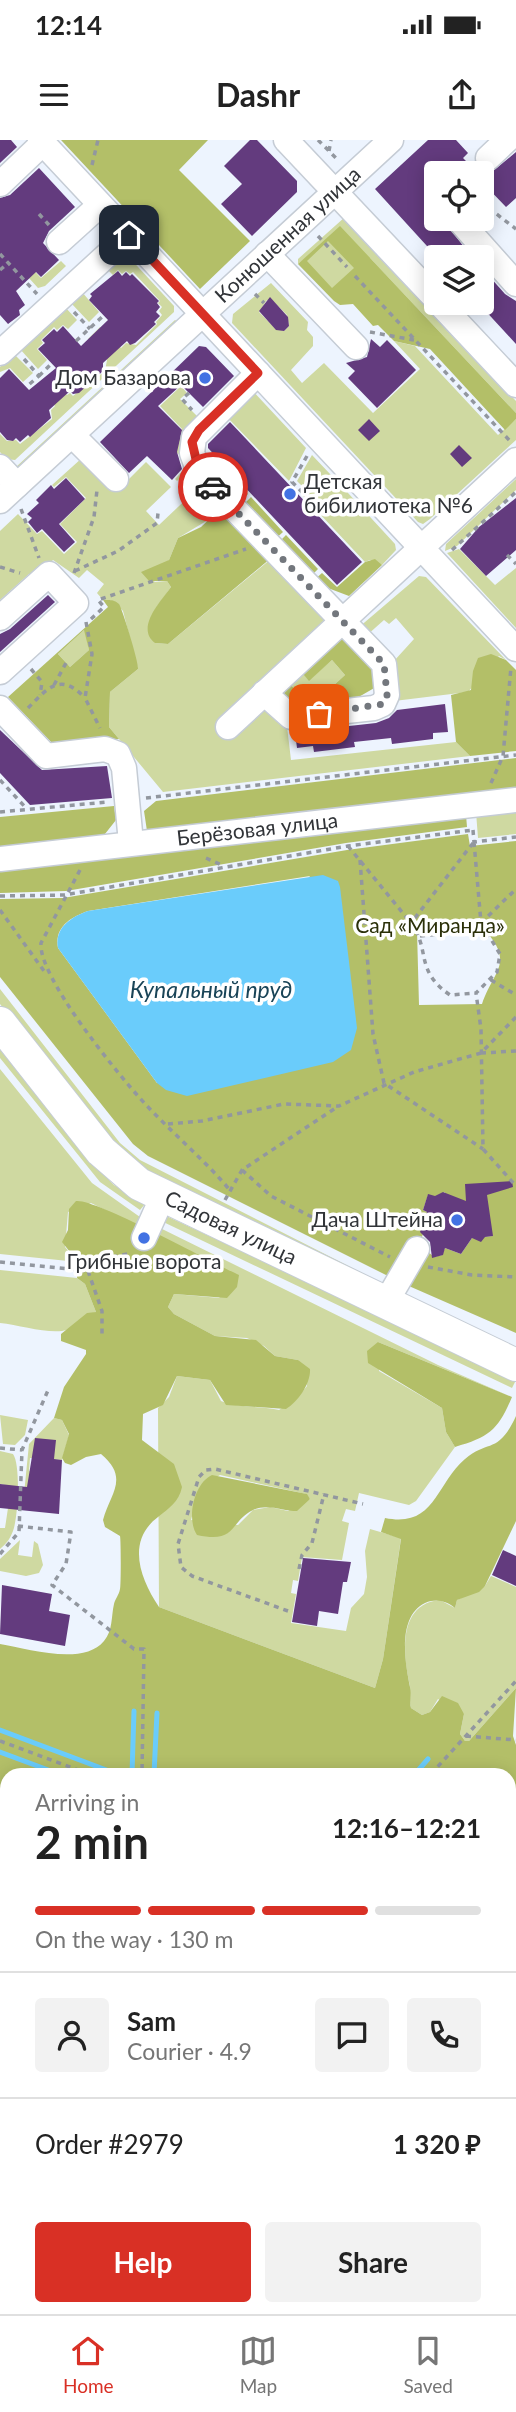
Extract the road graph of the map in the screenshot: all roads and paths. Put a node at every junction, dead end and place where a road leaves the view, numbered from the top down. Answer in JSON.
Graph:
{"nodes":[{"id":1,"x":98,"y":140,"type":"edge"},
{"id":2,"x":286,"y":140,"type":"edge"},
{"id":3,"x":318,"y":140,"type":"edge"},
{"id":4,"x":331,"y":140,"type":"edge"},
{"id":5,"x":391,"y":140,"type":"edge"},
{"id":6,"x":507,"y":140,"type":"edge"},
{"id":7,"x":41,"y":142,"type":"edge"},
{"id":8,"x":329,"y":151,"type":"junction"},
{"id":9,"x":488,"y":158,"type":"dead end"},
{"id":10,"x":340,"y":162,"type":"dead end"},
{"id":11,"x":90,"y":175,"type":"dead end"},
{"id":12,"x":0,"y":184,"type":"edge"},
{"id":13,"x":335,"y":192,"type":"junction"},
{"id":14,"x":100,"y":205,"type":"junction"},
{"id":15,"x":494,"y":212,"type":"edge"},
{"id":16,"x":516,"y":229,"type":"edge"},
{"id":17,"x":469,"y":231,"type":"edge"},
{"id":18,"x":129,"y":235,"type":"junction"},
{"id":19,"x":317,"y":235,"type":"dead end"},
{"id":20,"x":59,"y":242,"type":"dead end"},
{"id":21,"x":0,"y":254,"type":"edge"},
{"id":22,"x":267,"y":254,"type":"junction"},
{"id":23,"x":8,"y":262,"type":"junction"},
{"id":24,"x":347,"y":267,"type":"dead end"},
{"id":25,"x":0,"y":270,"type":"edge"},
{"id":26,"x":355,"y":276,"type":"dead end"},
{"id":27,"x":516,"y":284,"type":"edge"},
{"id":28,"x":424,"y":287,"type":"edge"},
{"id":29,"x":253,"y":292,"type":"dead end"},
{"id":30,"x":44,"y":302,"type":"dead end"},
{"id":31,"x":66,"y":303,"type":"dead end"},
{"id":32,"x":264,"y":303,"type":"dead end"},
{"id":33,"x":204,"y":313,"type":"junction"},
{"id":34,"x":450,"y":315,"type":"edge"},
{"id":35,"x":103,"y":316,"type":"dead end"},
{"id":36,"x":335,"y":325,"type":"junction"},
{"id":37,"x":90,"y":329,"type":"junction"},
{"id":38,"x":76,"y":341,"type":"dead end"},
{"id":39,"x":416,"y":341,"type":"junction"},
{"id":40,"x":356,"y":347,"type":"dead end"},
{"id":41,"x":12,"y":356,"type":"edge"},
{"id":42,"x":52,"y":363,"type":"dead end"},
{"id":43,"x":258,"y":373,"type":"junction"},
{"id":44,"x":39,"y":376,"type":"junction"},
{"id":45,"x":516,"y":385,"type":"edge"},
{"id":46,"x":26,"y":387,"type":"dead end"},
{"id":47,"x":502,"y":433,"type":"dead end"},
{"id":48,"x":72,"y":435,"type":"junction"},
{"id":49,"x":311,"y":449,"type":"dead end"},
{"id":50,"x":96,"y":460,"type":"junction"},
{"id":51,"x":516,"y":460,"type":"edge"},
{"id":52,"x":0,"y":467,"type":"edge"},
{"id":53,"x":336,"y":476,"type":"dead end"},
{"id":54,"x":116,"y":479,"type":"dead end"},
{"id":55,"x":516,"y":492,"type":"edge"},
{"id":56,"x":12,"y":498,"type":"edge"},
{"id":57,"x":158,"y":513,"type":"dead end"},
{"id":58,"x":268,"y":544,"type":"junction"},
{"id":59,"x":458,"y":547,"type":"dead end"},
{"id":60,"x":421,"y":549,"type":"junction"},
{"id":61,"x":507,"y":555,"type":"dead end"},
{"id":62,"x":516,"y":564,"type":"edge"},
{"id":63,"x":63,"y":579,"type":"junction"},
{"id":64,"x":0,"y":618,"type":"edge"},
{"id":65,"x":339,"y":624,"type":"junction"},
{"id":66,"x":514,"y":655,"type":"edge"},
{"id":67,"x":19,"y":656,"type":"junction"},
{"id":68,"x":66,"y":663,"type":"dead end"},
{"id":69,"x":0,"y":672,"type":"edge"},
{"id":70,"x":54,"y":685,"type":"junction"},
{"id":71,"x":264,"y":693,"type":"junction"},
{"id":72,"x":39,"y":697,"type":"junction"},
{"id":73,"x":85,"y":698,"type":"junction"},
{"id":74,"x":6,"y":715,"type":"edge"},
{"id":75,"x":228,"y":727,"type":"dead end"},
{"id":76,"x":114,"y":751,"type":"junction"},
{"id":77,"x":516,"y":755,"type":"edge"},
{"id":78,"x":503,"y":756,"type":"junction"},
{"id":79,"x":0,"y":780,"type":"edge"},
{"id":80,"x":127,"y":800,"type":"junction"},
{"id":81,"x":516,"y":800,"type":"edge"},
{"id":82,"x":27,"y":810,"type":"junction"},
{"id":83,"x":476,"y":810,"type":"junction"},
{"id":84,"x":0,"y":812,"type":"edge"},
{"id":85,"x":516,"y":837,"type":"edge"},
{"id":86,"x":474,"y":842,"type":"junction"},
{"id":87,"x":131,"y":843,"type":"junction"},
{"id":88,"x":348,"y":846,"type":"junction"},
{"id":89,"x":94,"y":848,"type":"junction"},
{"id":90,"x":0,"y":859,"type":"edge"},
{"id":91,"x":360,"y":860,"type":"junction"},
{"id":92,"x":516,"y":889,"type":"edge"},
{"id":93,"x":64,"y":895,"type":"junction"},
{"id":94,"x":0,"y":896,"type":"edge"},
{"id":95,"x":0,"y":910,"type":"edge"},
{"id":96,"x":411,"y":923,"type":"junction"},
{"id":97,"x":481,"y":923,"type":"junction"},
{"id":98,"x":476,"y":930,"type":"junction"},
{"id":99,"x":420,"y":936,"type":"junction"},
{"id":100,"x":49,"y":977,"type":"junction"},
{"id":101,"x":491,"y":979,"type":"junction"},
{"id":102,"x":476,"y":993,"type":"junction"},
{"id":103,"x":516,"y":995,"type":"edge"},
{"id":104,"x":516,"y":1017,"type":"edge"},
{"id":105,"x":0,"y":1023,"type":"edge"},
{"id":106,"x":516,"y":1051,"type":"edge"},
{"id":107,"x":481,"y":1053,"type":"junction"},
{"id":108,"x":384,"y":1083,"type":"junction"},
{"id":109,"x":339,"y":1106,"type":"junction"},
{"id":110,"x":166,"y":1124,"type":"junction"},
{"id":111,"x":483,"y":1149,"type":"junction"},
{"id":112,"x":242,"y":1170,"type":"junction"},
{"id":113,"x":516,"y":1186,"type":"edge"},
{"id":114,"x":229,"y":1189,"type":"junction"},
{"id":115,"x":162,"y":1198,"type":"junction"},
{"id":116,"x":225,"y":1200,"type":"dead end"},
{"id":117,"x":140,"y":1245,"type":"joint"},
{"id":118,"x":413,"y":1256,"type":"junction"},
{"id":119,"x":0,"y":1262,"type":"edge"},
{"id":120,"x":88,"y":1272,"type":"junction"},
{"id":121,"x":516,"y":1277,"type":"edge"},
{"id":122,"x":385,"y":1304,"type":"junction"},
{"id":123,"x":102,"y":1335,"type":"dead end"},
{"id":124,"x":516,"y":1365,"type":"edge"},
{"id":125,"x":49,"y":1388,"type":"dead end"},
{"id":126,"x":0,"y":1448,"type":"edge"},
{"id":127,"x":22,"y":1450,"type":"junction"},
{"id":128,"x":324,"y":1494,"type":"junction"},
{"id":129,"x":363,"y":1504,"type":"dead end"},
{"id":130,"x":19,"y":1526,"type":"junction"},
{"id":131,"x":0,"y":1554,"type":"edge"},
{"id":132,"x":299,"y":1569,"type":"dead end"},
{"id":133,"x":288,"y":1611,"type":"dead end"},
{"id":134,"x":516,"y":1681,"type":"edge"},
{"id":135,"x":466,"y":1736,"type":"junction"},
{"id":136,"x":516,"y":1740,"type":"edge"},
{"id":137,"x":0,"y":1741,"type":"edge"},
{"id":138,"x":73,"y":1768,"type":"edge"},
{"id":139,"x":142,"y":1768,"type":"edge"},
{"id":140,"x":437,"y":1768,"type":"edge"}],
"edges":[{"from":1,"to":11,"type":"path"},
{"from":2,"to":13,"type":"street"},
{"from":3,"to":8,"type":"path"},
{"from":4,"to":8,"type":"path"},
{"from":5,"to":13,"type":"street","name":"Конюшенная улица"},
{"from":6,"to":9,"type":"street"},
{"from":7,"to":12,"type":"street"},
{"from":7,"to":14,"type":"street"},
{"from":8,"to":10,"type":"path"},
{"from":13,"to":22,"type":"street","name":"Конюшенная улица"},
{"from":13,"to":28,"type":"street"},
{"from":14,"to":18,"type":"street"},
{"from":14,"to":20,"type":"street"},
{"from":15,"to":16,"type":"path"},
{"from":17,"to":27,"type":"street"},
{"from":18,"to":33,"type":"street"},
{"from":18,"to":41,"type":"street"},
{"from":19,"to":24,"type":"path"},
{"from":21,"to":23,"type":"path"},
{"from":22,"to":33,"type":"street","name":"Конюшенная улица"},
{"from":22,"to":36,"type":"street"},
{"from":23,"to":25,"type":"path"},
{"from":23,"to":30,"type":"path"},
{"from":26,"to":39,"type":"path"},
{"from":29,"to":32,"type":"path"},
{"from":31,"to":37,"type":"path"},
{"from":33,"to":43,"type":"street"},
{"from":33,"to":48,"type":"street","name":"Конюшенная улица"},
{"from":34,"to":45,"type":"street"},
{"from":35,"to":37,"type":"path"},
{"from":36,"to":39,"type":"path"},
{"from":36,"to":40,"type":"street"},
{"from":37,"to":38,"type":"path"},
{"from":39,"to":47,"type":"path"},
{"from":41,"to":44,"type":"path"},
{"from":42,"to":44,"type":"path"},
{"from":43,"to":58,"type":"street"},
{"from":43,"to":60,"type":"street"},
{"from":44,"to":46,"type":"path"},
{"from":48,"to":50,"type":"street"},
{"from":48,"to":56,"type":"street","name":"Конюшенная улица"},
{"from":49,"to":53,"type":"path"},
{"from":50,"to":54,"type":"street"},
{"from":50,"to":63,"type":"path"},
{"from":51,"to":60,"type":"street"},
{"from":52,"to":56,"type":"street"},
{"from":55,"to":59,"type":"path"},
{"from":56,"to":63,"type":"path"},
{"from":57,"to":63,"type":"path"},
{"from":58,"to":65,"type":"street"},
{"from":58,"to":73,"type":"path"},
{"from":60,"to":65,"type":"street"},
{"from":60,"to":66,"type":"street"},
{"from":61,"to":62,"type":"path"},
{"from":63,"to":64,"type":"street"},
{"from":63,"to":67,"type":"street"},
{"from":65,"to":71,"type":"street"},
{"from":65,"to":71,"type":"street"},
{"from":66,"to":78,"type":"path"},
{"from":67,"to":69,"type":"street"},
{"from":67,"to":72,"type":"path"},
{"from":68,"to":70,"type":"path"},
{"from":70,"to":72,"type":"path"},
{"from":70,"to":73,"type":"path"},
{"from":71,"to":75,"type":"street"},
{"from":72,"to":74,"type":"path"},
{"from":73,"to":76,"type":"path"},
{"from":74,"to":76,"type":"street"},
{"from":76,"to":80,"type":"street"},
{"from":77,"to":78,"type":"path"},
{"from":78,"to":80,"type":"path"},
{"from":78,"to":83,"type":"path"},
{"from":79,"to":82,"type":"path"},
{"from":80,"to":82,"type":"path"},
{"from":80,"to":87,"type":"street"},
{"from":81,"to":83,"type":"street","name":"Берёзовая улица"},
{"from":82,"to":84,"type":"path"},
{"from":83,"to":86,"type":"path"},
{"from":83,"to":87,"type":"street","name":"Берёзовая улица"},
{"from":83,"to":88,"type":"path"},
{"from":85,"to":86,"type":"path"},
{"from":86,"to":96,"type":"path"},
{"from":86,"to":97,"type":"path"},
{"from":87,"to":89,"type":"street","name":"Берёзовая улица"},
{"from":88,"to":91,"type":"path"},
{"from":88,"to":93,"type":"path"},
{"from":89,"to":90,"type":"street","name":"Берёзовая улица"},
{"from":89,"to":93,"type":"path"},
{"from":91,"to":96,"type":"path"},
{"from":91,"to":108,"type":"path"},
{"from":92,"to":97,"type":"path"},
{"from":93,"to":94,"type":"path"},
{"from":93,"to":100,"type":"path"},
{"from":95,"to":100,"type":"path"},
{"from":96,"to":99,"type":"path"},
{"from":97,"to":98,"type":"path"},
{"from":98,"to":99,"type":"path"},
{"from":98,"to":101,"type":"path"},
{"from":99,"to":102,"type":"path"},
{"from":100,"to":110,"type":"path"},
{"from":101,"to":102,"type":"path"},
{"from":101,"to":103,"type":"path"},
{"from":102,"to":107,"type":"path"},
{"from":104,"to":107,"type":"path"},
{"from":105,"to":115,"type":"main road","name":"Садовая улица"},
{"from":106,"to":107,"type":"path"},
{"from":107,"to":108,"type":"path"},
{"from":107,"to":111,"type":"path"},
{"from":108,"to":109,"type":"path"},
{"from":108,"to":111,"type":"path"},
{"from":109,"to":110,"type":"path"},
{"from":109,"to":112,"type":"path"},
{"from":110,"to":114,"type":"path"},
{"from":111,"to":113,"type":"path"},
{"from":112,"to":114,"type":"path"},
{"from":112,"to":118,"type":"path"},
{"from":114,"to":116,"type":"path"},
{"from":115,"to":117,"type":"street"},
{"from":115,"to":122,"type":"main road","name":"Садовая улица"},
{"from":117,"to":120,"type":"path"},
{"from":118,"to":121,"type":"path"},
{"from":118,"to":122,"type":"street"},
{"from":119,"to":120,"type":"path"},
{"from":120,"to":123,"type":"path"},
{"from":122,"to":124,"type":"main road","name":"Садовая улица"},
{"from":125,"to":127,"type":"path"},
{"from":126,"to":127,"type":"path"},
{"from":127,"to":130,"type":"path"},
{"from":128,"to":129,"type":"path"},
{"from":128,"to":132,"type":"path"},
{"from":128,"to":133,"type":"path"},
{"from":130,"to":131,"type":"path"},
{"from":130,"to":139,"type":"path"},
{"from":134,"to":135,"type":"path"},
{"from":135,"to":136,"type":"path"},
{"from":135,"to":140,"type":"path"},
{"from":137,"to":138,"type":"path"}]}
